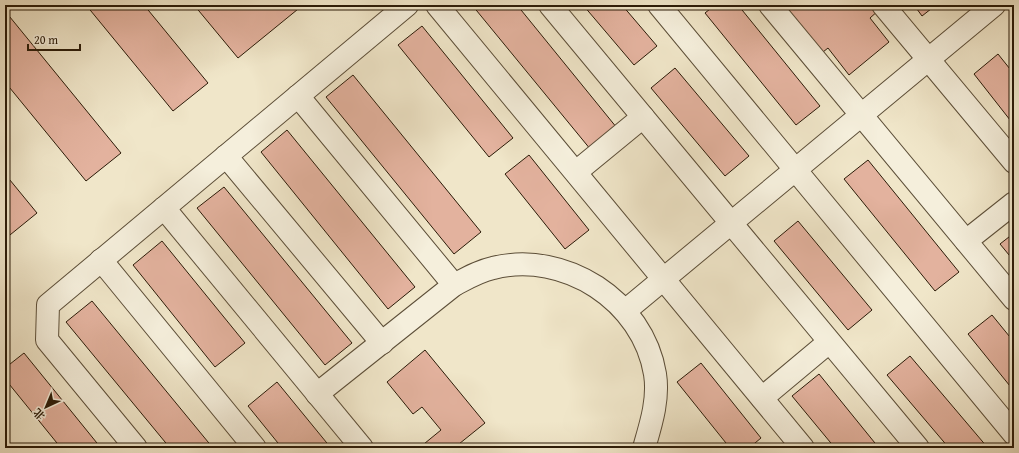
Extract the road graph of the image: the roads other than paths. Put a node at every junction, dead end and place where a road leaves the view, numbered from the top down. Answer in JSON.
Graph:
{"nodes":[{"id":1,"x":407,"y":5,"type":"edge"},
{"id":2,"x":438,"y":5,"type":"edge"},
{"id":3,"x":550,"y":5,"type":"edge"},
{"id":4,"x":659,"y":5,"type":"edge"},
{"id":5,"x":883,"y":5,"type":"edge"},
{"id":6,"x":994,"y":5,"type":"edge"},
{"id":7,"x":774,"y":6,"type":"edge"},
{"id":8,"x":928,"y":59,"type":"junction"},
{"id":9,"x":298,"y":96,"type":"junction"},
{"id":10,"x":861,"y":115,"type":"junction"},
{"id":11,"x":643,"y":117,"type":"junction"},
{"id":12,"x":226,"y":156,"type":"junction"},
{"id":13,"x":1014,"y":162,"type":"edge"},
{"id":14,"x":795,"y":170,"type":"junction"},
{"id":15,"x":576,"y":172,"type":"junction"},
{"id":16,"x":1014,"y":203,"type":"edge"},
{"id":17,"x":164,"y":208,"type":"junction"},
{"id":18,"x":731,"y":223,"type":"junction"},
{"id":19,"x":966,"y":241,"type":"junction"},
{"id":20,"x":101,"y":260,"type":"junction"},
{"id":21,"x":664,"y":279,"type":"junction"},
{"id":22,"x":454,"y":285,"type":"junction"},
{"id":23,"x":1014,"y":299,"type":"edge"},
{"id":24,"x":625,"y":311,"type":"junction"},
{"id":25,"x":382,"y":342,"type":"junction"},
{"id":26,"x":830,"y":342,"type":"junction"},
{"id":27,"x":317,"y":394,"type":"junction"},
{"id":28,"x":762,"y":398,"type":"junction"},
{"id":29,"x":1014,"y":434,"type":"edge"},
{"id":30,"x":136,"y":448,"type":"edge"},
{"id":31,"x":254,"y":448,"type":"edge"},
{"id":32,"x":362,"y":448,"type":"edge"},
{"id":33,"x":644,"y":448,"type":"edge"},
{"id":34,"x":803,"y":448,"type":"edge"},
{"id":35,"x":918,"y":448,"type":"edge"}],
"edges":[{"from":1,"to":9,"type":"street"},
{"from":2,"to":15,"type":"street"},
{"from":3,"to":11,"type":"street"},
{"from":4,"to":14,"type":"street"},
{"from":5,"to":8,"type":"street"},
{"from":6,"to":8,"type":"street"},
{"from":7,"to":10,"type":"street"},
{"from":8,"to":10,"type":"street"},
{"from":8,"to":13,"type":"street"},
{"from":9,"to":12,"type":"street"},
{"from":9,"to":22,"type":"street"},
{"from":10,"to":14,"type":"street"},
{"from":10,"to":19,"type":"street"},
{"from":11,"to":15,"type":"street"},
{"from":11,"to":18,"type":"street"},
{"from":12,"to":17,"type":"street"},
{"from":12,"to":25,"type":"street"},
{"from":14,"to":18,"type":"street"},
{"from":14,"to":29,"type":"street"},
{"from":15,"to":21,"type":"street"},
{"from":16,"to":19,"type":"street"},
{"from":17,"to":20,"type":"street"},
{"from":17,"to":27,"type":"street"},
{"from":18,"to":21,"type":"street"},
{"from":18,"to":26,"type":"street"},
{"from":19,"to":23,"type":"street"},
{"from":20,"to":30,"type":"street"},
{"from":20,"to":31,"type":"street"},
{"from":21,"to":24,"type":"street"},
{"from":21,"to":28,"type":"street"},
{"from":22,"to":24,"type":"street"},
{"from":22,"to":25,"type":"street"},
{"from":24,"to":33,"type":"street"},
{"from":25,"to":27,"type":"street"},
{"from":26,"to":28,"type":"street"},
{"from":26,"to":35,"type":"street"},
{"from":27,"to":32,"type":"street"},
{"from":28,"to":34,"type":"street"}]}
